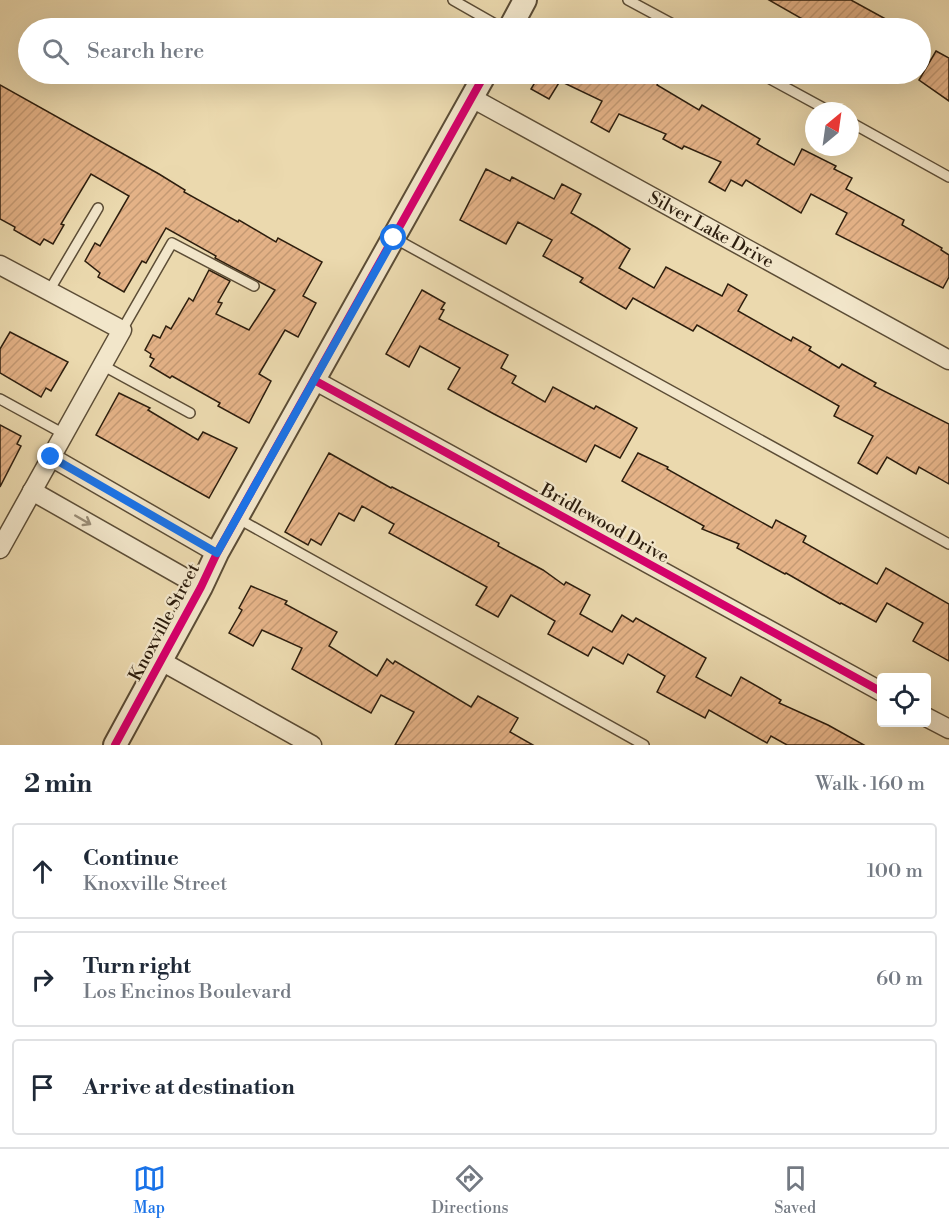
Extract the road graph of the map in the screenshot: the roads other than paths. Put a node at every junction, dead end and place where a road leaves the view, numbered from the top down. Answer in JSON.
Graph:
{"nodes":[{"id":1,"x":453,"y":0,"type":"edge"},
{"id":2,"x":525,"y":0,"type":"edge"},
{"id":3,"x":628,"y":0,"type":"edge"},
{"id":4,"x":484,"y":18,"type":"edge"},
{"id":5,"x":515,"y":18,"type":"edge"},
{"id":6,"x":661,"y":18,"type":"edge"},
{"id":7,"x":480,"y":84,"type":"edge"},
{"id":8,"x":779,"y":84,"type":"edge"},
{"id":9,"x":472,"y":98,"type":"junction"},
{"id":10,"x":812,"y":102,"type":"edge"},
{"id":11,"x":859,"y":127,"type":"edge"},
{"id":12,"x":949,"y":177,"type":"edge"},
{"id":13,"x":98,"y":208,"type":"dead end"},
{"id":14,"x":394,"y":238,"type":"junction"},
{"id":15,"x":0,"y":265,"type":"edge"},
{"id":16,"x":254,"y":286,"type":"dead end"},
{"id":17,"x":49,"y":291,"type":"junction"},
{"id":18,"x":122,"y":330,"type":"junction"},
{"id":19,"x":949,"y":360,"type":"edge"},
{"id":20,"x":102,"y":365,"type":"junction"},
{"id":21,"x":314,"y":380,"type":"junction"},
{"id":22,"x":0,"y":399,"type":"edge"},
{"id":23,"x":190,"y":413,"type":"dead end"},
{"id":24,"x":64,"y":434,"type":"junction"},
{"id":25,"x":51,"y":457,"type":"junction"},
{"id":26,"x":32,"y":491,"type":"junction"},
{"id":27,"x":237,"y":518,"type":"junction"},
{"id":28,"x":949,"y":544,"type":"edge"},
{"id":29,"x":0,"y":549,"type":"edge"},
{"id":30,"x":217,"y":553,"type":"junction"},
{"id":31,"x":201,"y":588,"type":"junction"},
{"id":32,"x":161,"y":660,"type":"junction"},
{"id":33,"x":877,"y":689,"type":"edge"},
{"id":34,"x":931,"y":719,"type":"edge"},
{"id":35,"x":949,"y":729,"type":"edge"},
{"id":36,"x":115,"y":745,"type":"edge"},
{"id":37,"x":312,"y":745,"type":"edge"},
{"id":38,"x":644,"y":745,"type":"edge"}],
"edges":[{"from":1,"to":4,"type":"lane"},
{"from":2,"to":5,"type":"street"},
{"from":3,"to":6,"type":"lane"},
{"from":7,"to":9,"type":"street","name":"Knoxville Street"},
{"from":8,"to":10,"type":"lane"},
{"from":9,"to":14,"type":"street","name":"Knoxville Street"},
{"from":9,"to":19,"type":"street","name":"Silver Lake Drive"},
{"from":11,"to":12,"type":"lane"},
{"from":13,"to":17,"type":"lane"},
{"from":14,"to":21,"type":"street","name":"Knoxville Street"},
{"from":14,"to":28,"type":"lane"},
{"from":15,"to":17,"type":"street"},
{"from":16,"to":18,"type":"lane"},
{"from":17,"to":18,"type":"street"},
{"from":18,"to":20,"type":"street"},
{"from":20,"to":23,"type":"lane"},
{"from":20,"to":24,"type":"street"},
{"from":21,"to":27,"type":"street","name":"Knoxville Street"},
{"from":21,"to":33,"type":"street","name":"Bridlewood Drive"},
{"from":22,"to":24,"type":"lane"},
{"from":24,"to":25,"type":"street"},
{"from":25,"to":26,"type":"street"},
{"from":25,"to":30,"type":"street"},
{"from":26,"to":29,"type":"street"},
{"from":26,"to":31,"type":"street","one_way":true},
{"from":27,"to":30,"type":"street","name":"Knoxville Street"},
{"from":27,"to":38,"type":"lane"},
{"from":30,"to":31,"type":"street","name":"Knoxville Street"},
{"from":31,"to":32,"type":"street","name":"Knoxville Street"},
{"from":32,"to":36,"type":"street","name":"Knoxville Street"},
{"from":32,"to":37,"type":"street"},
{"from":34,"to":35,"type":"street"}]}
